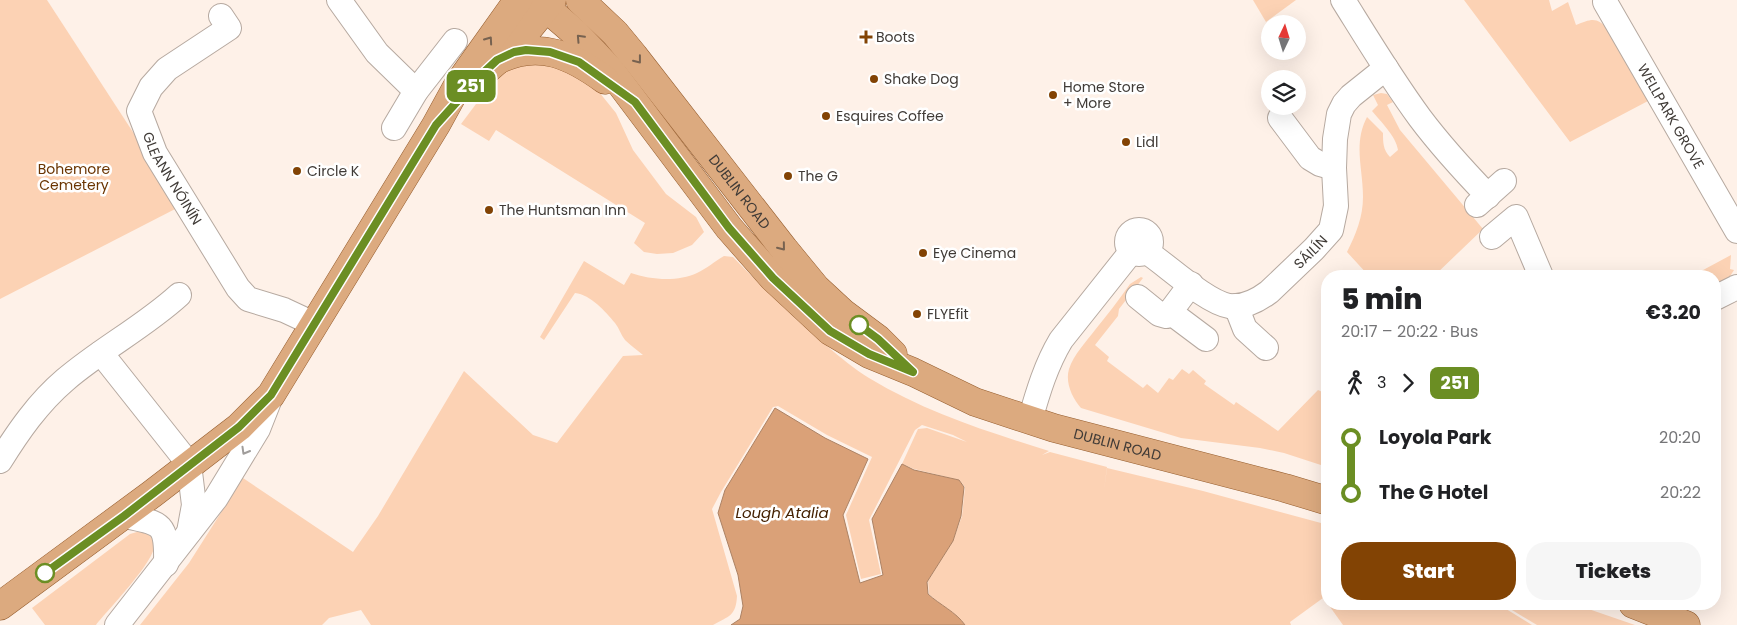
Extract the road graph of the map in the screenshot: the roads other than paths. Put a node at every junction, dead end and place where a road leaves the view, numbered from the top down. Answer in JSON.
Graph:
{"nodes":[{"id":1,"x":339,"y":0,"type":"edge"},
{"id":2,"x":518,"y":0,"type":"edge"},
{"id":3,"x":580,"y":0,"type":"edge"},
{"id":4,"x":605,"y":0,"type":"edge"},
{"id":5,"x":546,"y":2,"type":"edge"},
{"id":6,"x":1334,"y":2,"type":"edge"},
{"id":7,"x":1605,"y":2,"type":"dead end"},
{"id":8,"x":222,"y":16,"type":"dead end"},
{"id":9,"x":614,"y":33,"type":"junction"},
{"id":10,"x":456,"y":41,"type":"dead end"},
{"id":11,"x":497,"y":60,"type":"junction"},
{"id":12,"x":1386,"y":68,"type":"junction"},
{"id":13,"x":416,"y":91,"type":"junction"},
{"id":14,"x":635,"y":102,"type":"junction"},
{"id":15,"x":1280,"y":118,"type":"dead end"},
{"id":16,"x":436,"y":125,"type":"junction"},
{"id":17,"x":394,"y":128,"type":"dead end"},
{"id":18,"x":1334,"y":168,"type":"junction"},
{"id":19,"x":1489,"y":194,"type":"dead end"},
{"id":20,"x":1737,"y":231,"type":"edge"},
{"id":21,"x":1492,"y":237,"type":"dead end"},
{"id":22,"x":1538,"y":270,"type":"edge"},
{"id":23,"x":1191,"y":284,"type":"junction"},
{"id":24,"x":1737,"y":287,"type":"edge"},
{"id":25,"x":179,"y":295,"type":"dead end"},
{"id":26,"x":1721,"y":295,"type":"edge"},
{"id":27,"x":1138,"y":297,"type":"dead end"},
{"id":28,"x":1236,"y":306,"type":"junction"},
{"id":29,"x":1170,"y":312,"type":"junction"},
{"id":30,"x":314,"y":324,"type":"junction"},
{"id":31,"x":1206,"y":339,"type":"dead end"},
{"id":32,"x":1266,"y":348,"type":"dead end"},
{"id":33,"x":101,"y":353,"type":"junction"},
{"id":34,"x":913,"y":372,"type":"junction"},
{"id":35,"x":271,"y":395,"type":"junction"},
{"id":36,"x":1030,"y":420,"type":"junction"},
{"id":37,"x":0,"y":461,"type":"edge"},
{"id":38,"x":189,"y":464,"type":"junction"},
{"id":39,"x":1321,"y":499,"type":"edge"},
{"id":40,"x":124,"y":516,"type":"junction"},
{"id":41,"x":188,"y":536,"type":"junction"},
{"id":42,"x":166,"y":564,"type":"junction"},
{"id":43,"x":0,"y":606,"type":"edge"},
{"id":44,"x":1648,"y":610,"type":"edge"},
{"id":45,"x":117,"y":625,"type":"edge"},
{"id":46,"x":1686,"y":625,"type":"edge"}],
"edges":[{"from":1,"to":13,"type":"street"},
{"from":16,"to":2,"type":"main road","one_way":true},
{"from":3,"to":9,"type":"main road","name":"DUBLIN ROAD"},
{"from":4,"to":9,"type":"main road"},
{"from":5,"to":11,"type":"main road"},
{"from":14,"to":5,"type":"main road","name":"DUBLIN ROAD","one_way":true},
{"from":6,"to":12,"type":"street"},
{"from":7,"to":20,"type":"street","name":"WELLPARK GROVE"},
{"from":8,"to":30,"type":"street","name":"GLEANN NÓINÍN"},
{"from":9,"to":34,"type":"main road","name":"DUBLIN ROAD","one_way":true},
{"from":10,"to":13,"type":"street"},
{"from":11,"to":14,"type":"main road"},
{"from":11,"to":16,"type":"main road"},
{"from":12,"to":18,"type":"street","name":"SÁILÍN"},
{"from":12,"to":19,"type":"street"},
{"from":13,"to":17,"type":"street"},
{"from":14,"to":34,"type":"main road","name":"DUBLIN ROAD"},
{"from":15,"to":18,"type":"street"},
{"from":16,"to":30,"type":"main road"},
{"from":18,"to":28,"type":"street","name":"SÁILÍN"},
{"from":21,"to":22,"type":"street"},
{"from":23,"to":28,"type":"street"},
{"from":23,"to":29,"type":"street"},
{"from":23,"to":36,"type":"street"},
{"from":24,"to":26,"type":"street"},
{"from":25,"to":33,"type":"street"},
{"from":27,"to":29,"type":"street"},
{"from":28,"to":32,"type":"street"},
{"from":29,"to":31,"type":"street"},
{"from":30,"to":35,"type":"main road"},
{"from":33,"to":37,"type":"street"},
{"from":33,"to":38,"type":"street"},
{"from":34,"to":36,"type":"main road","name":"DUBLIN ROAD"},
{"from":35,"to":38,"type":"main road"},
{"from":35,"to":41,"type":"street","one_way":true},
{"from":36,"to":39,"type":"main road","name":"DUBLIN ROAD"},
{"from":38,"to":40,"type":"main road"},
{"from":38,"to":41,"type":"street"},
{"from":40,"to":42,"type":"street"},
{"from":40,"to":43,"type":"main road"},
{"from":41,"to":42,"type":"street"},
{"from":42,"to":45,"type":"street"},
{"from":44,"to":46,"type":"main road"}]}
